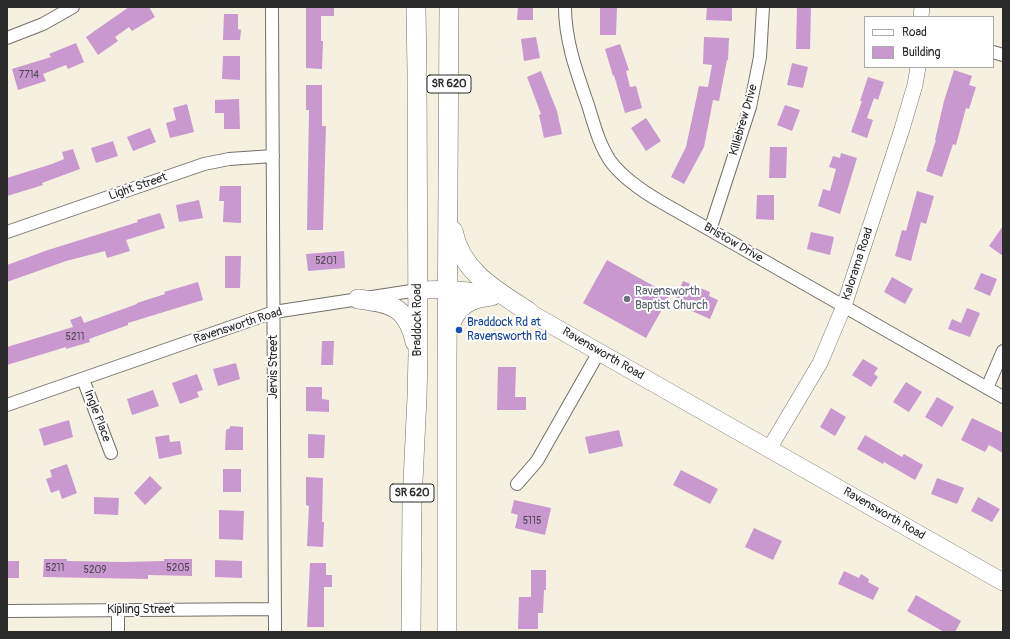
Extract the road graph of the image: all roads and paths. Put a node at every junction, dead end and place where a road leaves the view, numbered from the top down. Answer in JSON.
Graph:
{"nodes":[{"id":1,"x":72,"y":7,"type":"edge"},
{"id":2,"x":272,"y":7,"type":"edge"},
{"id":3,"x":416,"y":7,"type":"edge"},
{"id":4,"x":449,"y":7,"type":"edge"},
{"id":5,"x":565,"y":7,"type":"edge"},
{"id":6,"x":763,"y":7,"type":"edge"},
{"id":7,"x":7,"y":38,"type":"edge"},
{"id":8,"x":918,"y":68,"type":"edge"},
{"id":9,"x":273,"y":156,"type":"junction"},
{"id":10,"x":448,"y":178,"type":"junction"},
{"id":11,"x":710,"y":230,"type":"junction"},
{"id":12,"x":7,"y":232,"type":"edge"},
{"id":13,"x":448,"y":289,"type":"junction"},
{"id":14,"x":418,"y":290,"type":"junction"},
{"id":15,"x":492,"y":296,"type":"junction"},
{"id":16,"x":358,"y":299,"type":"junction"},
{"id":17,"x":844,"y":306,"type":"junction"},
{"id":18,"x":274,"y":312,"type":"junction"},
{"id":19,"x":529,"y":312,"type":"junction"},
{"id":20,"x":447,"y":336,"type":"junction"},
{"id":21,"x":1003,"y":351,"type":"edge"},
{"id":22,"x":599,"y":352,"type":"junction"},
{"id":23,"x":418,"y":355,"type":"junction"},
{"id":24,"x":83,"y":379,"type":"junction"},
{"id":25,"x":987,"y":388,"type":"junction"},
{"id":26,"x":1003,"y":397,"type":"edge"},
{"id":27,"x":7,"y":405,"type":"edge"},
{"id":28,"x":769,"y":449,"type":"junction"},
{"id":29,"x":111,"y":453,"type":"dead end"},
{"id":30,"x":517,"y":484,"type":"dead end"},
{"id":31,"x":1003,"y":582,"type":"edge"},
{"id":32,"x":275,"y":609,"type":"junction"},
{"id":33,"x":118,"y":610,"type":"junction"},
{"id":34,"x":7,"y":611,"type":"edge"},
{"id":35,"x":118,"y":632,"type":"edge"},
{"id":36,"x":275,"y":632,"type":"edge"},
{"id":37,"x":411,"y":632,"type":"edge"},
{"id":38,"x":447,"y":632,"type":"edge"}],
"edges":[{"from":1,"to":7,"type":"street"},
{"from":2,"to":9,"type":"street","name":"Jervis Street"},
{"from":3,"to":14,"type":"main road","name":"Braddock Road","number":"SR 620"},
{"from":4,"to":10,"type":"main road","number":"SR 620"},
{"from":5,"to":11,"type":"street","name":"Bristow Drive"},
{"from":6,"to":11,"type":"street","name":"Killebrew Drive"},
{"from":8,"to":17,"type":"street","name":"Kalorama Road"},
{"from":9,"to":12,"type":"street","name":"Light Street"},
{"from":9,"to":18,"type":"street","name":"Jervis Street"},
{"from":10,"to":13,"type":"main road","number":"SR 620"},
{"from":10,"to":19,"type":"main road"},
{"from":11,"to":17,"type":"street","name":"Bristow Drive"},
{"from":13,"to":14,"type":"main road","name":"Ravensworth Road"},
{"from":13,"to":15,"type":"main road","name":"Ravensworth Road"},
{"from":13,"to":20,"type":"main road","number":"SR 620"},
{"from":14,"to":16,"type":"street","name":"Ravensworth Road"},
{"from":14,"to":23,"type":"main road","name":"Braddock Road","number":"SR 620"},
{"from":15,"to":19,"type":"main road","name":"Ravensworth Road"},
{"from":15,"to":20,"type":"main road"},
{"from":16,"to":18,"type":"street","name":"Ravensworth Road"},
{"from":16,"to":23,"type":"main road"},
{"from":17,"to":25,"type":"street","name":"Bristow Drive"},
{"from":17,"to":28,"type":"street","name":"Kalorama Road"},
{"from":18,"to":24,"type":"street","name":"Ravensworth Road"},
{"from":18,"to":32,"type":"street","name":"Jervis Street"},
{"from":19,"to":22,"type":"main road","name":"Ravensworth Road"},
{"from":20,"to":38,"type":"main road","number":"SR 620"},
{"from":21,"to":25,"type":"street"},
{"from":22,"to":28,"type":"main road","name":"Ravensworth Road"},
{"from":22,"to":30,"type":"street"},
{"from":23,"to":37,"type":"main road","name":"Braddock Road","number":"SR 620"},
{"from":24,"to":27,"type":"street","name":"Ravensworth Road"},
{"from":24,"to":29,"type":"street","name":"Ingle Place"},
{"from":25,"to":26,"type":"street","name":"Bristow Drive"},
{"from":28,"to":31,"type":"main road","name":"Ravensworth Road"},
{"from":32,"to":33,"type":"street","name":"Kipling Street"},
{"from":32,"to":36,"type":"street","name":"Jervis Street"},
{"from":33,"to":34,"type":"street","name":"Kipling Street"},
{"from":33,"to":35,"type":"street"}]}
